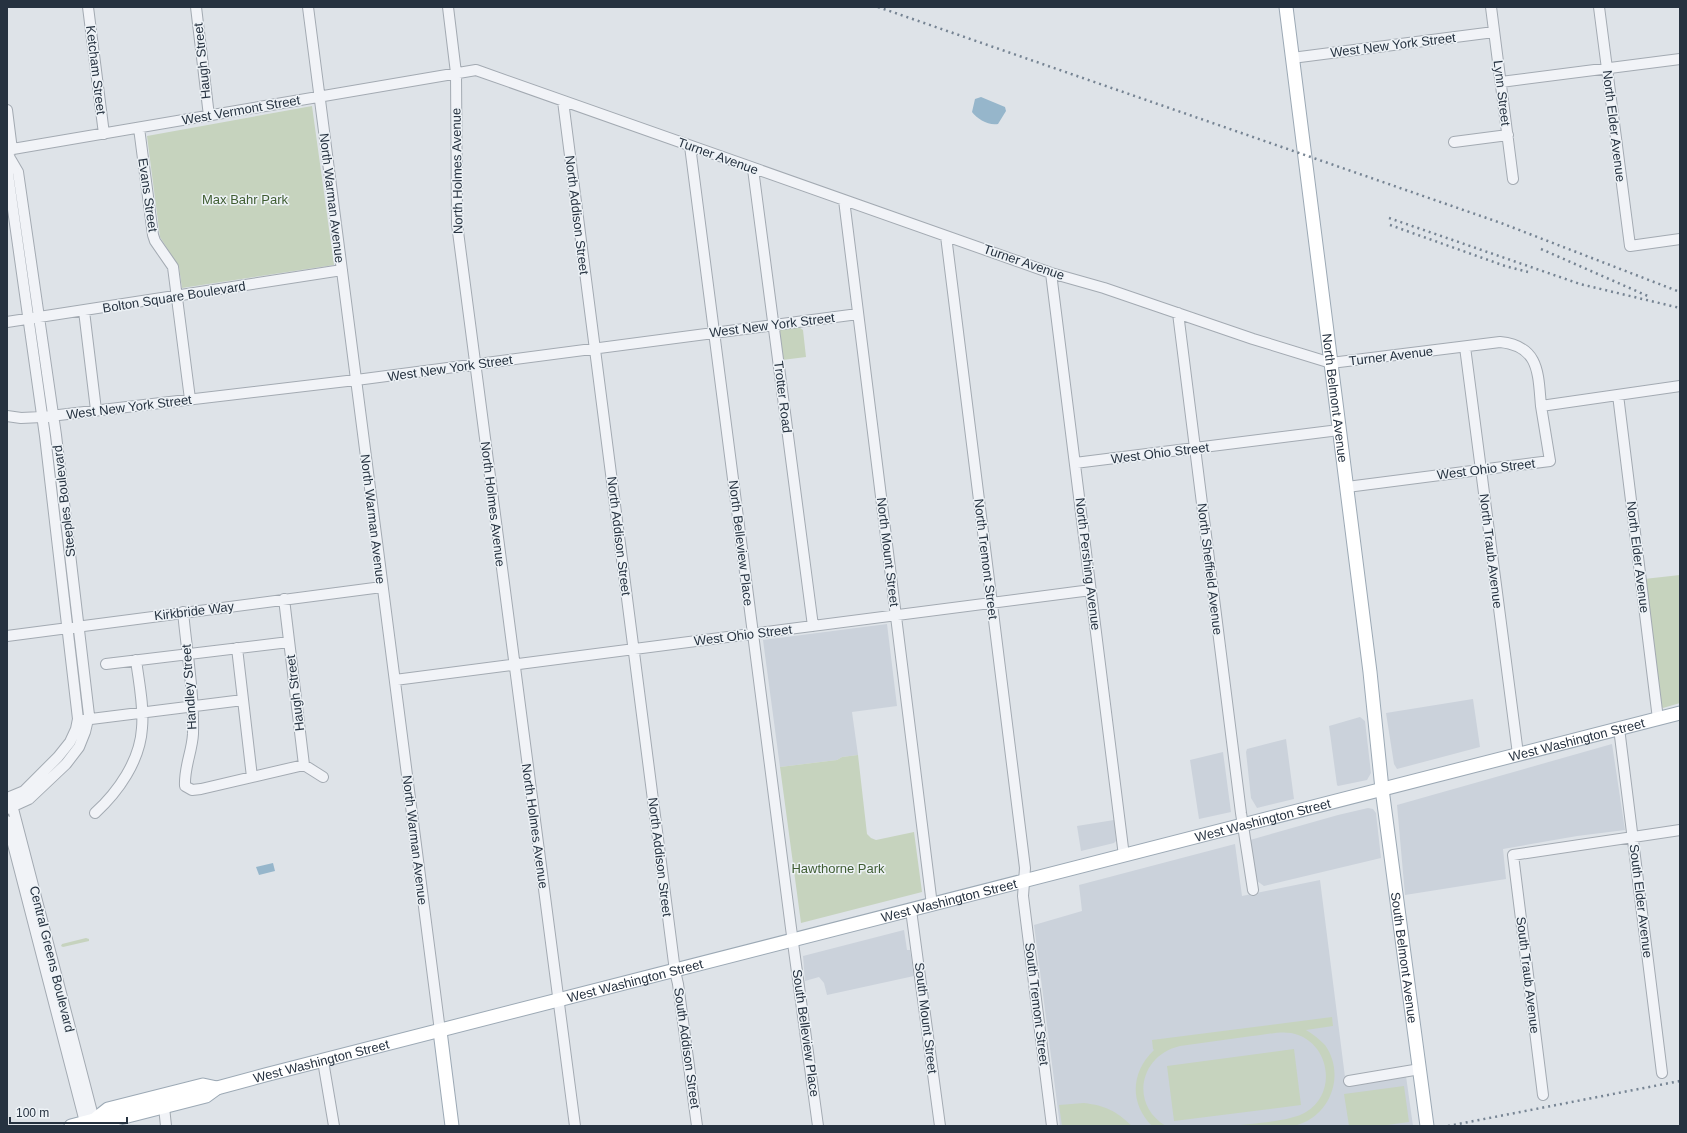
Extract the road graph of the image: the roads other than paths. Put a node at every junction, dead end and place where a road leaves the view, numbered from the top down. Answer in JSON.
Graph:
{"nodes":[{"id":1,"x":88,"y":7,"type":"edge"},
{"id":2,"x":196,"y":7,"type":"edge"},
{"id":3,"x":308,"y":7,"type":"edge"},
{"id":4,"x":448,"y":7,"type":"edge"},
{"id":5,"x":1286,"y":7,"type":"edge"},
{"id":6,"x":1491,"y":7,"type":"edge"},
{"id":7,"x":1599,"y":7,"type":"edge"},
{"id":8,"x":1494,"y":32,"type":"junction"},
{"id":9,"x":1292,"y":58,"type":"junction"},
{"id":10,"x":1680,"y":59,"type":"edge"},
{"id":11,"x":1607,"y":68,"type":"junction"},
{"id":12,"x":476,"y":70,"type":"joint"},
{"id":13,"x":456,"y":73,"type":"junction"},
{"id":14,"x":1501,"y":82,"type":"junction"},
{"id":15,"x":319,"y":97,"type":"junction"},
{"id":16,"x":563,"y":101,"type":"junction"},
{"id":17,"x":7,"y":110,"type":"edge"},
{"id":18,"x":208,"y":116,"type":"junction"},
{"id":19,"x":139,"y":128,"type":"junction"},
{"id":20,"x":104,"y":134,"type":"junction"},
{"id":21,"x":1508,"y":135,"type":"junction"},
{"id":22,"x":1454,"y":142,"type":"dead end"},
{"id":23,"x":690,"y":146,"type":"junction"},
{"id":24,"x":10,"y":153,"type":"edge"},
{"id":25,"x":754,"y":168,"type":"junction"},
{"id":26,"x":1513,"y":180,"type":"dead end"},
{"id":27,"x":844,"y":200,"type":"junction"},
{"id":28,"x":946,"y":236,"type":"junction"},
{"id":29,"x":1680,"y":239,"type":"edge"},
{"id":30,"x":342,"y":270,"type":"junction"},
{"id":31,"x":1052,"y":273,"type":"junction"},
{"id":32,"x":177,"y":296,"type":"junction"},
{"id":33,"x":84,"y":311,"type":"junction"},
{"id":34,"x":1178,"y":313,"type":"junction"},
{"id":35,"x":858,"y":314,"type":"junction"},
{"id":36,"x":40,"y":318,"type":"junction"},
{"id":37,"x":29,"y":320,"type":"junction"},
{"id":38,"x":7,"y":322,"type":"edge"},
{"id":39,"x":774,"y":325,"type":"junction"},
{"id":40,"x":714,"y":333,"type":"junction"},
{"id":41,"x":1465,"y":347,"type":"junction"},
{"id":42,"x":595,"y":349,"type":"junction"},
{"id":43,"x":475,"y":364,"type":"junction"},
{"id":44,"x":1331,"y":364,"type":"junction"},
{"id":45,"x":356,"y":380,"type":"junction"},
{"id":46,"x":1680,"y":386,"type":"edge"},
{"id":47,"x":1618,"y":395,"type":"junction"},
{"id":48,"x":190,"y":399,"type":"junction"},
{"id":49,"x":1541,"y":406,"type":"junction"},
{"id":50,"x":96,"y":410,"type":"junction"},
{"id":51,"x":54,"y":415,"type":"junction"},
{"id":52,"x":7,"y":416,"type":"edge"},
{"id":53,"x":42,"y":417,"type":"junction"},
{"id":54,"x":1339,"y":430,"type":"junction"},
{"id":55,"x":1195,"y":448,"type":"junction"},
{"id":56,"x":1075,"y":463,"type":"junction"},
{"id":57,"x":1481,"y":469,"type":"junction"},
{"id":58,"x":1347,"y":487,"type":"junction"},
{"id":59,"x":382,"y":587,"type":"junction"},
{"id":60,"x":1091,"y":590,"type":"junction"},
{"id":61,"x":284,"y":599,"type":"junction"},
{"id":62,"x":992,"y":602,"type":"junction"},
{"id":63,"x":183,"y":612,"type":"junction"},
{"id":64,"x":896,"y":615,"type":"junction"},
{"id":65,"x":78,"y":626,"type":"junction"},
{"id":66,"x":813,"y":626,"type":"junction"},
{"id":67,"x":67,"y":627,"type":"junction"},
{"id":68,"x":753,"y":634,"type":"junction"},
{"id":69,"x":7,"y":636,"type":"edge"},
{"id":70,"x":289,"y":642,"type":"junction"},
{"id":71,"x":237,"y":648,"type":"junction"},
{"id":72,"x":633,"y":649,"type":"junction"},
{"id":73,"x":187,"y":654,"type":"junction"},
{"id":74,"x":136,"y":660,"type":"junction"},
{"id":75,"x":106,"y":664,"type":"dead end"},
{"id":76,"x":514,"y":664,"type":"junction"},
{"id":77,"x":395,"y":680,"type":"junction"},
{"id":78,"x":243,"y":700,"type":"junction"},
{"id":79,"x":193,"y":706,"type":"junction"},
{"id":80,"x":142,"y":713,"type":"junction"},
{"id":81,"x":1680,"y":713,"type":"edge"},
{"id":82,"x":78,"y":719,"type":"junction"},
{"id":83,"x":1658,"y":719,"type":"junction"},
{"id":84,"x":88,"y":720,"type":"junction"},
{"id":85,"x":1619,"y":728,"type":"junction"},
{"id":86,"x":1518,"y":754,"type":"junction"},
{"id":87,"x":304,"y":765,"type":"junction"},
{"id":88,"x":252,"y":777,"type":"junction"},
{"id":89,"x":323,"y":777,"type":"dead end"},
{"id":90,"x":1382,"y":789,"type":"junction"},
{"id":91,"x":9,"y":803,"type":"edge"},
{"id":92,"x":95,"y":813,"type":"dead end"},
{"id":93,"x":7,"y":821,"type":"edge"},
{"id":94,"x":1242,"y":825,"type":"junction"},
{"id":95,"x":1680,"y":830,"type":"edge"},
{"id":96,"x":1633,"y":836,"type":"junction"},
{"id":97,"x":1124,"y":856,"type":"junction"},
{"id":98,"x":1024,"y":882,"type":"junction"},
{"id":99,"x":1253,"y":890,"type":"dead end"},
{"id":100,"x":932,"y":904,"type":"junction"},
{"id":101,"x":911,"y":910,"type":"junction"},
{"id":102,"x":793,"y":940,"type":"junction"},
{"id":103,"x":675,"y":971,"type":"junction"},
{"id":104,"x":558,"y":1001,"type":"junction"},
{"id":105,"x":440,"y":1031,"type":"junction"},
{"id":106,"x":323,"y":1061,"type":"junction"},
{"id":107,"x":1420,"y":1069,"type":"junction"},
{"id":108,"x":1662,"y":1073,"type":"dead end"},
{"id":109,"x":1349,"y":1082,"type":"dead end"},
{"id":110,"x":217,"y":1088,"type":"junction"},
{"id":111,"x":1543,"y":1095,"type":"dead end"},
{"id":112,"x":164,"y":1107,"type":"junction"},
{"id":113,"x":89,"y":1121,"type":"junction"},
{"id":114,"x":71,"y":1126,"type":"edge"},
{"id":115,"x":166,"y":1126,"type":"edge"},
{"id":116,"x":334,"y":1126,"type":"edge"},
{"id":117,"x":452,"y":1126,"type":"edge"},
{"id":118,"x":575,"y":1126,"type":"edge"},
{"id":119,"x":697,"y":1126,"type":"edge"},
{"id":120,"x":818,"y":1126,"type":"edge"},
{"id":121,"x":940,"y":1126,"type":"edge"},
{"id":122,"x":1052,"y":1126,"type":"edge"},
{"id":123,"x":1427,"y":1126,"type":"edge"}],
"edges":[{"from":1,"to":20,"type":"street","name":"Ketcham Street"},
{"from":2,"to":18,"type":"street","name":"Haugh Street"},
{"from":3,"to":15,"type":"street","name":"North Warman Avenue"},
{"from":4,"to":13,"type":"street","name":"North Holmes Avenue"},
{"from":5,"to":9,"type":"main road","name":"North Belmont Avenue"},
{"from":6,"to":8,"type":"street","name":"Lynn Street"},
{"from":7,"to":11,"type":"street","name":"North Elder Avenue"},
{"from":8,"to":9,"type":"street","name":"West New York Street"},
{"from":8,"to":14,"type":"street","name":"Lynn Street"},
{"from":9,"to":44,"type":"main road","name":"North Belmont Avenue"},
{"from":10,"to":11,"type":"street"},
{"from":11,"to":14,"type":"street"},
{"from":11,"to":29,"type":"street","name":"North Elder Avenue"},
{"from":12,"to":13,"type":"street","name":"West Vermont Street"},
{"from":12,"to":16,"type":"street","name":"Turner Avenue"},
{"from":13,"to":15,"type":"street","name":"West Vermont Street"},
{"from":13,"to":43,"type":"street","name":"North Holmes Avenue"},
{"from":14,"to":21,"type":"street","name":"Lynn Street"},
{"from":15,"to":18,"type":"street","name":"West Vermont Street"},
{"from":15,"to":30,"type":"street","name":"North Warman Avenue"},
{"from":16,"to":23,"type":"street","name":"Turner Avenue"},
{"from":16,"to":42,"type":"street","name":"North Addison Street"},
{"from":17,"to":24,"type":"street"},
{"from":18,"to":19,"type":"street","name":"West Vermont Street"},
{"from":19,"to":20,"type":"street","name":"West Vermont Street"},
{"from":19,"to":32,"type":"street","name":"Evans Street"},
{"from":20,"to":24,"type":"street","name":"West Vermont Street"},
{"from":21,"to":22,"type":"street"},
{"from":21,"to":26,"type":"street","name":"Lynn Street"},
{"from":23,"to":25,"type":"street","name":"Turner Avenue"},
{"from":23,"to":40,"type":"street","name":"North Belleview Place"},
{"from":24,"to":36,"type":"street","name":"Steeples Boulevard"},
{"from":24,"to":37,"type":"street","name":"Steeples Boulevard"},
{"from":25,"to":27,"type":"street","name":"Turner Avenue"},
{"from":25,"to":39,"type":"street","name":"Trotter Road"},
{"from":27,"to":28,"type":"street","name":"Turner Avenue"},
{"from":27,"to":35,"type":"street","name":"North Mount Street"},
{"from":28,"to":31,"type":"street","name":"Turner Avenue"},
{"from":28,"to":62,"type":"street","name":"North Tremont Street"},
{"from":30,"to":32,"type":"street","name":"Bolton Square Boulevard"},
{"from":30,"to":45,"type":"street","name":"North Warman Avenue"},
{"from":31,"to":34,"type":"street","name":"Turner Avenue"},
{"from":31,"to":56,"type":"street","name":"North Pershing Avenue"},
{"from":32,"to":33,"type":"street","name":"Bolton Square Boulevard"},
{"from":32,"to":48,"type":"street","name":"Evans Street"},
{"from":33,"to":36,"type":"street","name":"Bolton Square Boulevard"},
{"from":33,"to":50,"type":"street"},
{"from":34,"to":44,"type":"street","name":"Turner Avenue"},
{"from":34,"to":55,"type":"street","name":"North Sheffield Avenue"},
{"from":35,"to":39,"type":"street","name":"West New York Street"},
{"from":35,"to":64,"type":"street","name":"North Mount Street"},
{"from":36,"to":37,"type":"street","name":"Bolton Square Boulevard"},
{"from":36,"to":51,"type":"street","name":"Steeples Boulevard"},
{"from":37,"to":38,"type":"street","name":"Bolton Square Boulevard"},
{"from":37,"to":53,"type":"street","name":"Steeples Boulevard"},
{"from":39,"to":40,"type":"street","name":"West New York Street"},
{"from":39,"to":66,"type":"street","name":"Trotter Road"},
{"from":40,"to":42,"type":"street","name":"West New York Street"},
{"from":40,"to":68,"type":"street","name":"North Belleview Place"},
{"from":41,"to":44,"type":"street","name":"Turner Avenue"},
{"from":41,"to":49,"type":"street","name":"Turner Avenue"},
{"from":41,"to":57,"type":"street","name":"North Traub Avenue"},
{"from":42,"to":43,"type":"street","name":"West New York Street"},
{"from":42,"to":72,"type":"street","name":"North Addison Street"},
{"from":43,"to":45,"type":"street","name":"West New York Street"},
{"from":43,"to":76,"type":"street","name":"North Holmes Avenue"},
{"from":44,"to":54,"type":"main road","name":"North Belmont Avenue"},
{"from":45,"to":48,"type":"street","name":"West New York Street"},
{"from":45,"to":59,"type":"street","name":"North Warman Avenue"},
{"from":46,"to":47,"type":"street"},
{"from":47,"to":49,"type":"street"},
{"from":47,"to":83,"type":"street","name":"North Elder Avenue"},
{"from":48,"to":50,"type":"street","name":"West New York Street"},
{"from":49,"to":57,"type":"street","name":"West Ohio Street"},
{"from":50,"to":51,"type":"street","name":"West New York Street"},
{"from":51,"to":53,"type":"street","name":"West New York Street"},
{"from":51,"to":65,"type":"street","name":"Steeples Boulevard"},
{"from":52,"to":53,"type":"street","name":"West New York Street"},
{"from":53,"to":67,"type":"street","name":"Steeples Boulevard"},
{"from":54,"to":55,"type":"street","name":"West Ohio Street"},
{"from":54,"to":58,"type":"main road","name":"North Belmont Avenue"},
{"from":55,"to":56,"type":"street","name":"West Ohio Street"},
{"from":55,"to":94,"type":"street","name":"North Sheffield Avenue"},
{"from":56,"to":60,"type":"street","name":"North Pershing Avenue"},
{"from":57,"to":58,"type":"street","name":"West Ohio Street"},
{"from":57,"to":86,"type":"street","name":"North Traub Avenue"},
{"from":58,"to":90,"type":"main road","name":"North Belmont Avenue"},
{"from":59,"to":61,"type":"street","name":"Kirkbride Way"},
{"from":59,"to":77,"type":"street","name":"North Warman Avenue"},
{"from":60,"to":62,"type":"street","name":"West Ohio Street"},
{"from":60,"to":97,"type":"street","name":"North Pershing Avenue"},
{"from":61,"to":63,"type":"street","name":"Kirkbride Way"},
{"from":61,"to":70,"type":"street","name":"Haugh Street"},
{"from":62,"to":64,"type":"street","name":"West Ohio Street"},
{"from":62,"to":98,"type":"street","name":"North Tremont Street"},
{"from":63,"to":65,"type":"street","name":"Kirkbride Way"},
{"from":63,"to":73,"type":"street","name":"Handley Street"},
{"from":64,"to":66,"type":"street","name":"West Ohio Street"},
{"from":64,"to":100,"type":"street","name":"North Mount Street"},
{"from":65,"to":67,"type":"street","name":"Kirkbride Way"},
{"from":65,"to":84,"type":"street","name":"Steeples Boulevard"},
{"from":66,"to":68,"type":"street","name":"West Ohio Street"},
{"from":67,"to":69,"type":"street","name":"Kirkbride Way"},
{"from":67,"to":82,"type":"street","name":"Steeples Boulevard"},
{"from":68,"to":72,"type":"street","name":"West Ohio Street"},
{"from":68,"to":102,"type":"street","name":"North Belleview Place"},
{"from":70,"to":71,"type":"street"},
{"from":70,"to":87,"type":"street","name":"Haugh Street"},
{"from":71,"to":73,"type":"street"},
{"from":71,"to":78,"type":"street"},
{"from":72,"to":76,"type":"street","name":"West Ohio Street"},
{"from":72,"to":103,"type":"street","name":"North Addison Street"},
{"from":73,"to":74,"type":"street"},
{"from":73,"to":79,"type":"street","name":"Handley Street"},
{"from":74,"to":75,"type":"street"},
{"from":74,"to":80,"type":"street"},
{"from":76,"to":77,"type":"street","name":"West Ohio Street"},
{"from":76,"to":104,"type":"street","name":"North Holmes Avenue"},
{"from":77,"to":105,"type":"street","name":"North Warman Avenue"},
{"from":78,"to":79,"type":"street"},
{"from":78,"to":88,"type":"street"},
{"from":79,"to":80,"type":"street"},
{"from":79,"to":88,"type":"street","name":"Handley Street"},
{"from":80,"to":84,"type":"street"},
{"from":80,"to":92,"type":"street"},
{"from":81,"to":83,"type":"main road","name":"West Washington Street"},
{"from":82,"to":84,"type":"street"},
{"from":82,"to":91,"type":"street","name":"Steeples Boulevard"},
{"from":83,"to":85,"type":"main road","name":"West Washington Street"},
{"from":84,"to":91,"type":"street","name":"Steeples Boulevard"},
{"from":85,"to":86,"type":"main road","name":"West Washington Street"},
{"from":85,"to":96,"type":"street","name":"South Elder Avenue"},
{"from":86,"to":90,"type":"main road","name":"West Washington Street"},
{"from":87,"to":88,"type":"street"},
{"from":87,"to":89,"type":"street"},
{"from":90,"to":94,"type":"main road","name":"West Washington Street"},
{"from":90,"to":107,"type":"main road","name":"South Belmont Avenue"},
{"from":91,"to":113,"type":"street","name":"Central Greens Boulevard"},
{"from":93,"to":113,"type":"street","name":"Central Greens Boulevard"},
{"from":94,"to":97,"type":"main road","name":"West Washington Street"},
{"from":94,"to":99,"type":"street","name":"North Sheffield Avenue"},
{"from":95,"to":96,"type":"street"},
{"from":96,"to":108,"type":"street","name":"South Elder Avenue"},
{"from":96,"to":111,"type":"street","name":"South Traub Avenue"},
{"from":97,"to":98,"type":"main road","name":"West Washington Street"},
{"from":98,"to":100,"type":"main road","name":"West Washington Street"},
{"from":98,"to":122,"type":"street","name":"South Tremont Street"},
{"from":100,"to":101,"type":"main road","name":"West Washington Street"},
{"from":101,"to":102,"type":"main road","name":"West Washington Street"},
{"from":101,"to":121,"type":"street","name":"South Mount Street"},
{"from":102,"to":103,"type":"main road","name":"West Washington Street"},
{"from":102,"to":120,"type":"street","name":"South Belleview Place"},
{"from":103,"to":104,"type":"main road","name":"West Washington Street"},
{"from":103,"to":119,"type":"street","name":"South Addison Street"},
{"from":104,"to":105,"type":"main road","name":"West Washington Street"},
{"from":104,"to":118,"type":"street","name":"North Holmes Avenue"},
{"from":105,"to":106,"type":"main road","name":"West Washington Street"},
{"from":105,"to":117,"type":"main road"},
{"from":106,"to":110,"type":"main road","name":"West Washington Street"},
{"from":106,"to":116,"type":"street"},
{"from":107,"to":109,"type":"street"},
{"from":107,"to":123,"type":"main road","name":"South Belmont Avenue"},
{"from":110,"to":112,"type":"main road","name":"West Washington Street"},
{"from":110,"to":113,"type":"main road","name":"West Washington Street"},
{"from":112,"to":113,"type":"main road","name":"West Washington Street"},
{"from":112,"to":115,"type":"street"},
{"from":113,"to":114,"type":"main road","name":"West Washington Street"}]}
